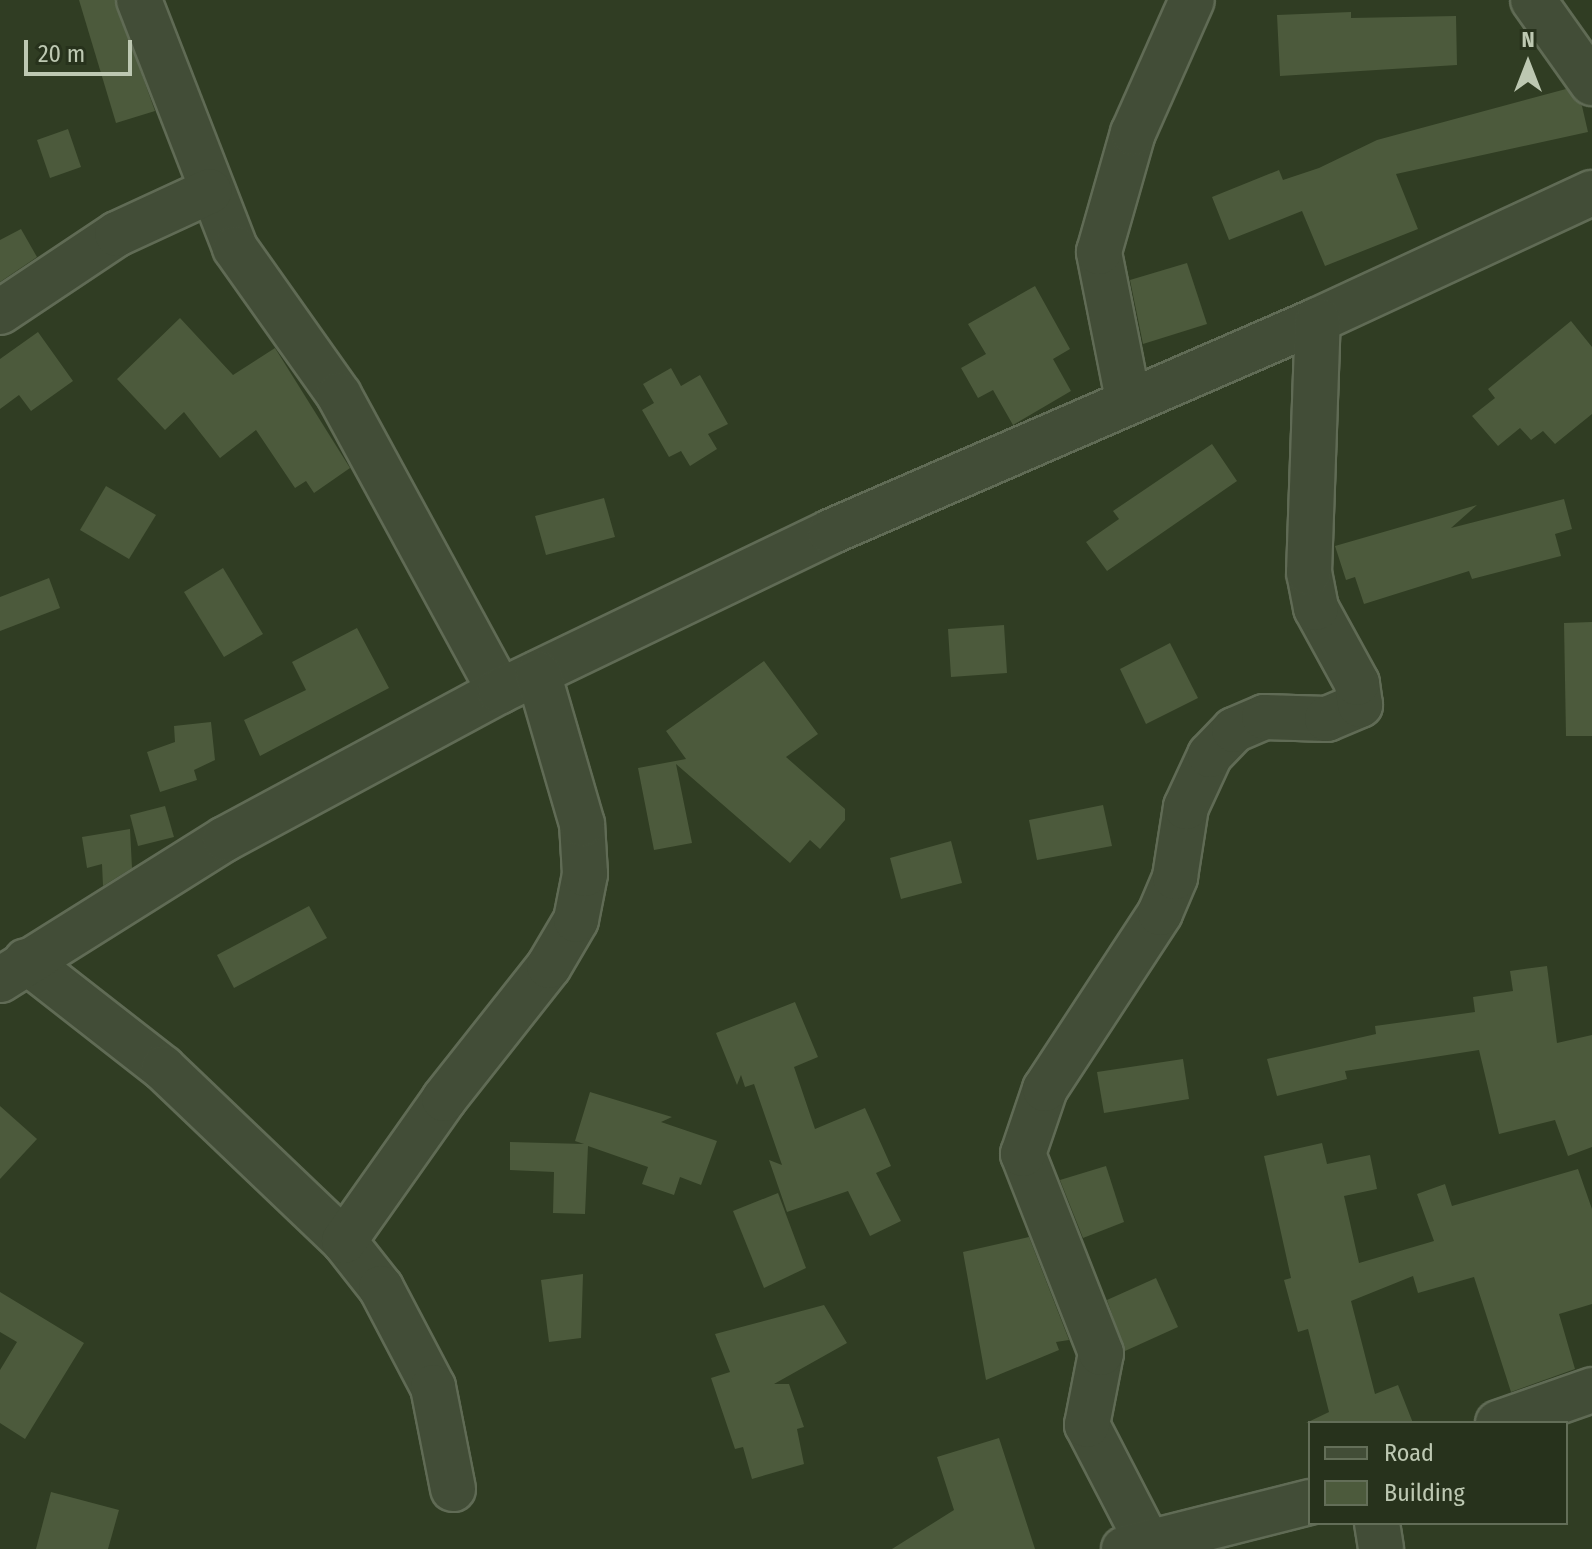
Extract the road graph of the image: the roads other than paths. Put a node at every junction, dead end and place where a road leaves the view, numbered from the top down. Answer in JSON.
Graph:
{"nodes":[{"id":1,"x":139,"y":0,"type":"edge"},
{"id":2,"x":1192,"y":0,"type":"edge"},
{"id":3,"x":1533,"y":0,"type":"edge"},
{"id":4,"x":1592,"y":83,"type":"edge"},
{"id":5,"x":210,"y":191,"type":"junction"},
{"id":6,"x":1592,"y":193,"type":"edge"},
{"id":7,"x":0,"y":312,"type":"edge"},
{"id":8,"x":1318,"y":320,"type":"junction"},
{"id":9,"x":1128,"y":399,"type":"junction"},
{"id":10,"x":519,"y":682,"type":"junction"},
{"id":11,"x":13,"y":970,"type":"edge"},
{"id":12,"x":344,"y":1241,"type":"junction"},
{"id":13,"x":1592,"y":1390,"type":"edge"},
{"id":14,"x":1504,"y":1421,"type":"edge"},
{"id":15,"x":453,"y":1489,"type":"dead end"},
{"id":16,"x":1308,"y":1502,"type":"edge"},
{"id":17,"x":1377,"y":1525,"type":"edge"},
{"id":18,"x":1136,"y":1545,"type":"edge"},
{"id":19,"x":1381,"y":1549,"type":"edge"}],
"edges":[{"from":1,"to":5,"type":"street"},
{"from":2,"to":9,"type":"street"},
{"from":3,"to":4,"type":"street"},
{"from":5,"to":7,"type":"street"},
{"from":5,"to":10,"type":"street"},
{"from":6,"to":8,"type":"street"},
{"from":8,"to":9,"type":"street"},
{"from":8,"to":18,"type":"street"},
{"from":9,"to":10,"type":"street"},
{"from":10,"to":11,"type":"street"},
{"from":10,"to":12,"type":"street"},
{"from":11,"to":12,"type":"street"},
{"from":12,"to":15,"type":"street"},
{"from":13,"to":14,"type":"street"},
{"from":16,"to":18,"type":"street"},
{"from":17,"to":19,"type":"street"}]}
